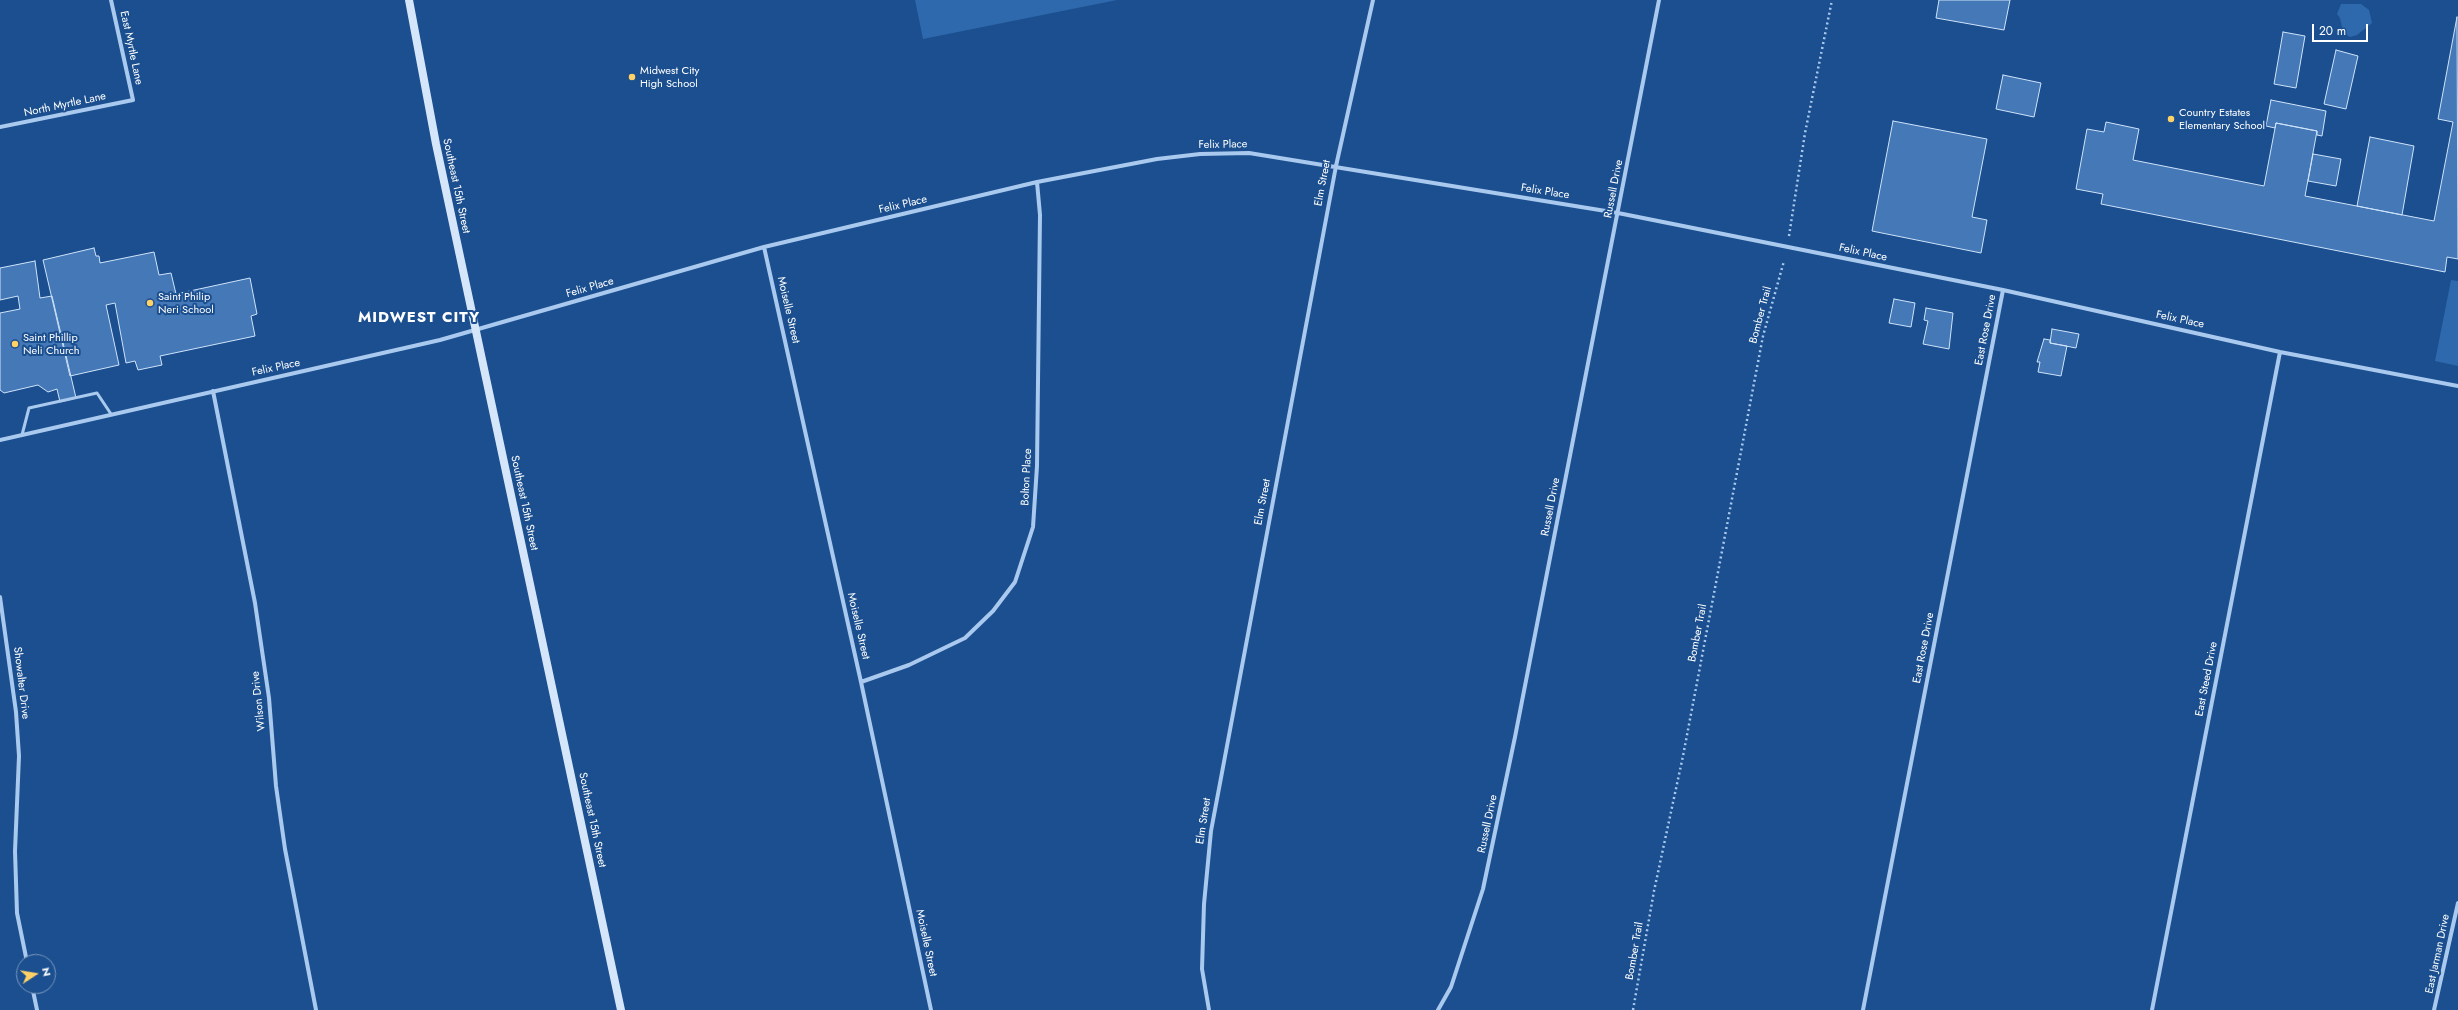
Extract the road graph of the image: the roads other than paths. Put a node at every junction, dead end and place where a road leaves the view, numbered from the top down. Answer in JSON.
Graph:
{"nodes":[{"id":1,"x":111,"y":0,"type":"edge"},
{"id":2,"x":409,"y":0,"type":"edge"},
{"id":3,"x":1373,"y":0,"type":"edge"},
{"id":4,"x":1659,"y":0,"type":"edge"},
{"id":5,"x":133,"y":100,"type":"joint"},
{"id":6,"x":0,"y":127,"type":"edge"},
{"id":7,"x":1336,"y":166,"type":"junction"},
{"id":8,"x":1037,"y":182,"type":"junction"},
{"id":9,"x":1618,"y":213,"type":"junction"},
{"id":10,"x":764,"y":247,"type":"junction"},
{"id":11,"x":2003,"y":290,"type":"junction"},
{"id":12,"x":475,"y":331,"type":"junction"},
{"id":13,"x":2280,"y":352,"type":"junction"},
{"id":14,"x":2458,"y":386,"type":"edge"},
{"id":15,"x":213,"y":391,"type":"junction"},
{"id":16,"x":111,"y":414,"type":"junction"},
{"id":17,"x":22,"y":435,"type":"junction"},
{"id":18,"x":0,"y":440,"type":"edge"},
{"id":19,"x":0,"y":597,"type":"edge"},
{"id":20,"x":861,"y":682,"type":"junction"},
{"id":21,"x":2458,"y":902,"type":"edge"},
{"id":22,"x":25,"y":954,"type":"edge"},
{"id":23,"x":34,"y":994,"type":"edge"},
{"id":24,"x":37,"y":1010,"type":"edge"},
{"id":25,"x":316,"y":1010,"type":"edge"},
{"id":26,"x":621,"y":1010,"type":"edge"},
{"id":27,"x":931,"y":1010,"type":"edge"},
{"id":28,"x":1209,"y":1010,"type":"edge"},
{"id":29,"x":1438,"y":1010,"type":"edge"},
{"id":30,"x":1863,"y":1010,"type":"edge"},
{"id":31,"x":2152,"y":1010,"type":"edge"},
{"id":32,"x":2434,"y":1010,"type":"edge"}],
"edges":[{"from":1,"to":5,"type":"street","name":"East Myrtle Lane"},
{"from":2,"to":12,"type":"main road","name":"Southeast 15th Street"},
{"from":3,"to":7,"type":"street","name":"Elm Street"},
{"from":4,"to":9,"type":"street","name":"Russell Drive"},
{"from":5,"to":6,"type":"street","name":"North Myrtle Lane"},
{"from":7,"to":8,"type":"street","name":"Felix Place"},
{"from":7,"to":9,"type":"street","name":"Felix Place"},
{"from":7,"to":28,"type":"street","name":"Elm Street"},
{"from":8,"to":10,"type":"street","name":"Felix Place"},
{"from":8,"to":20,"type":"street","name":"Bolton Place"},
{"from":9,"to":11,"type":"street","name":"Felix Place"},
{"from":9,"to":29,"type":"street","name":"Russell Drive"},
{"from":10,"to":12,"type":"street","name":"Felix Place"},
{"from":10,"to":20,"type":"street","name":"Moiselle Street"},
{"from":11,"to":13,"type":"street","name":"Felix Place"},
{"from":11,"to":30,"type":"street","name":"East Rose Drive"},
{"from":12,"to":15,"type":"street","name":"Felix Place"},
{"from":12,"to":26,"type":"main road","name":"Southeast 15th Street"},
{"from":13,"to":14,"type":"street","name":"Felix Place"},
{"from":13,"to":31,"type":"street","name":"East Steed Drive"},
{"from":15,"to":16,"type":"street","name":"Felix Place"},
{"from":15,"to":25,"type":"street","name":"Wilson Drive"},
{"from":16,"to":17,"type":"street","name":"Felix Place"},
{"from":16,"to":17,"type":"lane"},
{"from":17,"to":18,"type":"street","name":"Felix Place"},
{"from":19,"to":22,"type":"street","name":"Showalter Drive"},
{"from":20,"to":27,"type":"street","name":"Moiselle Street"},
{"from":21,"to":32,"type":"street","name":"East Jarman Drive"},
{"from":23,"to":24,"type":"street"}]}
